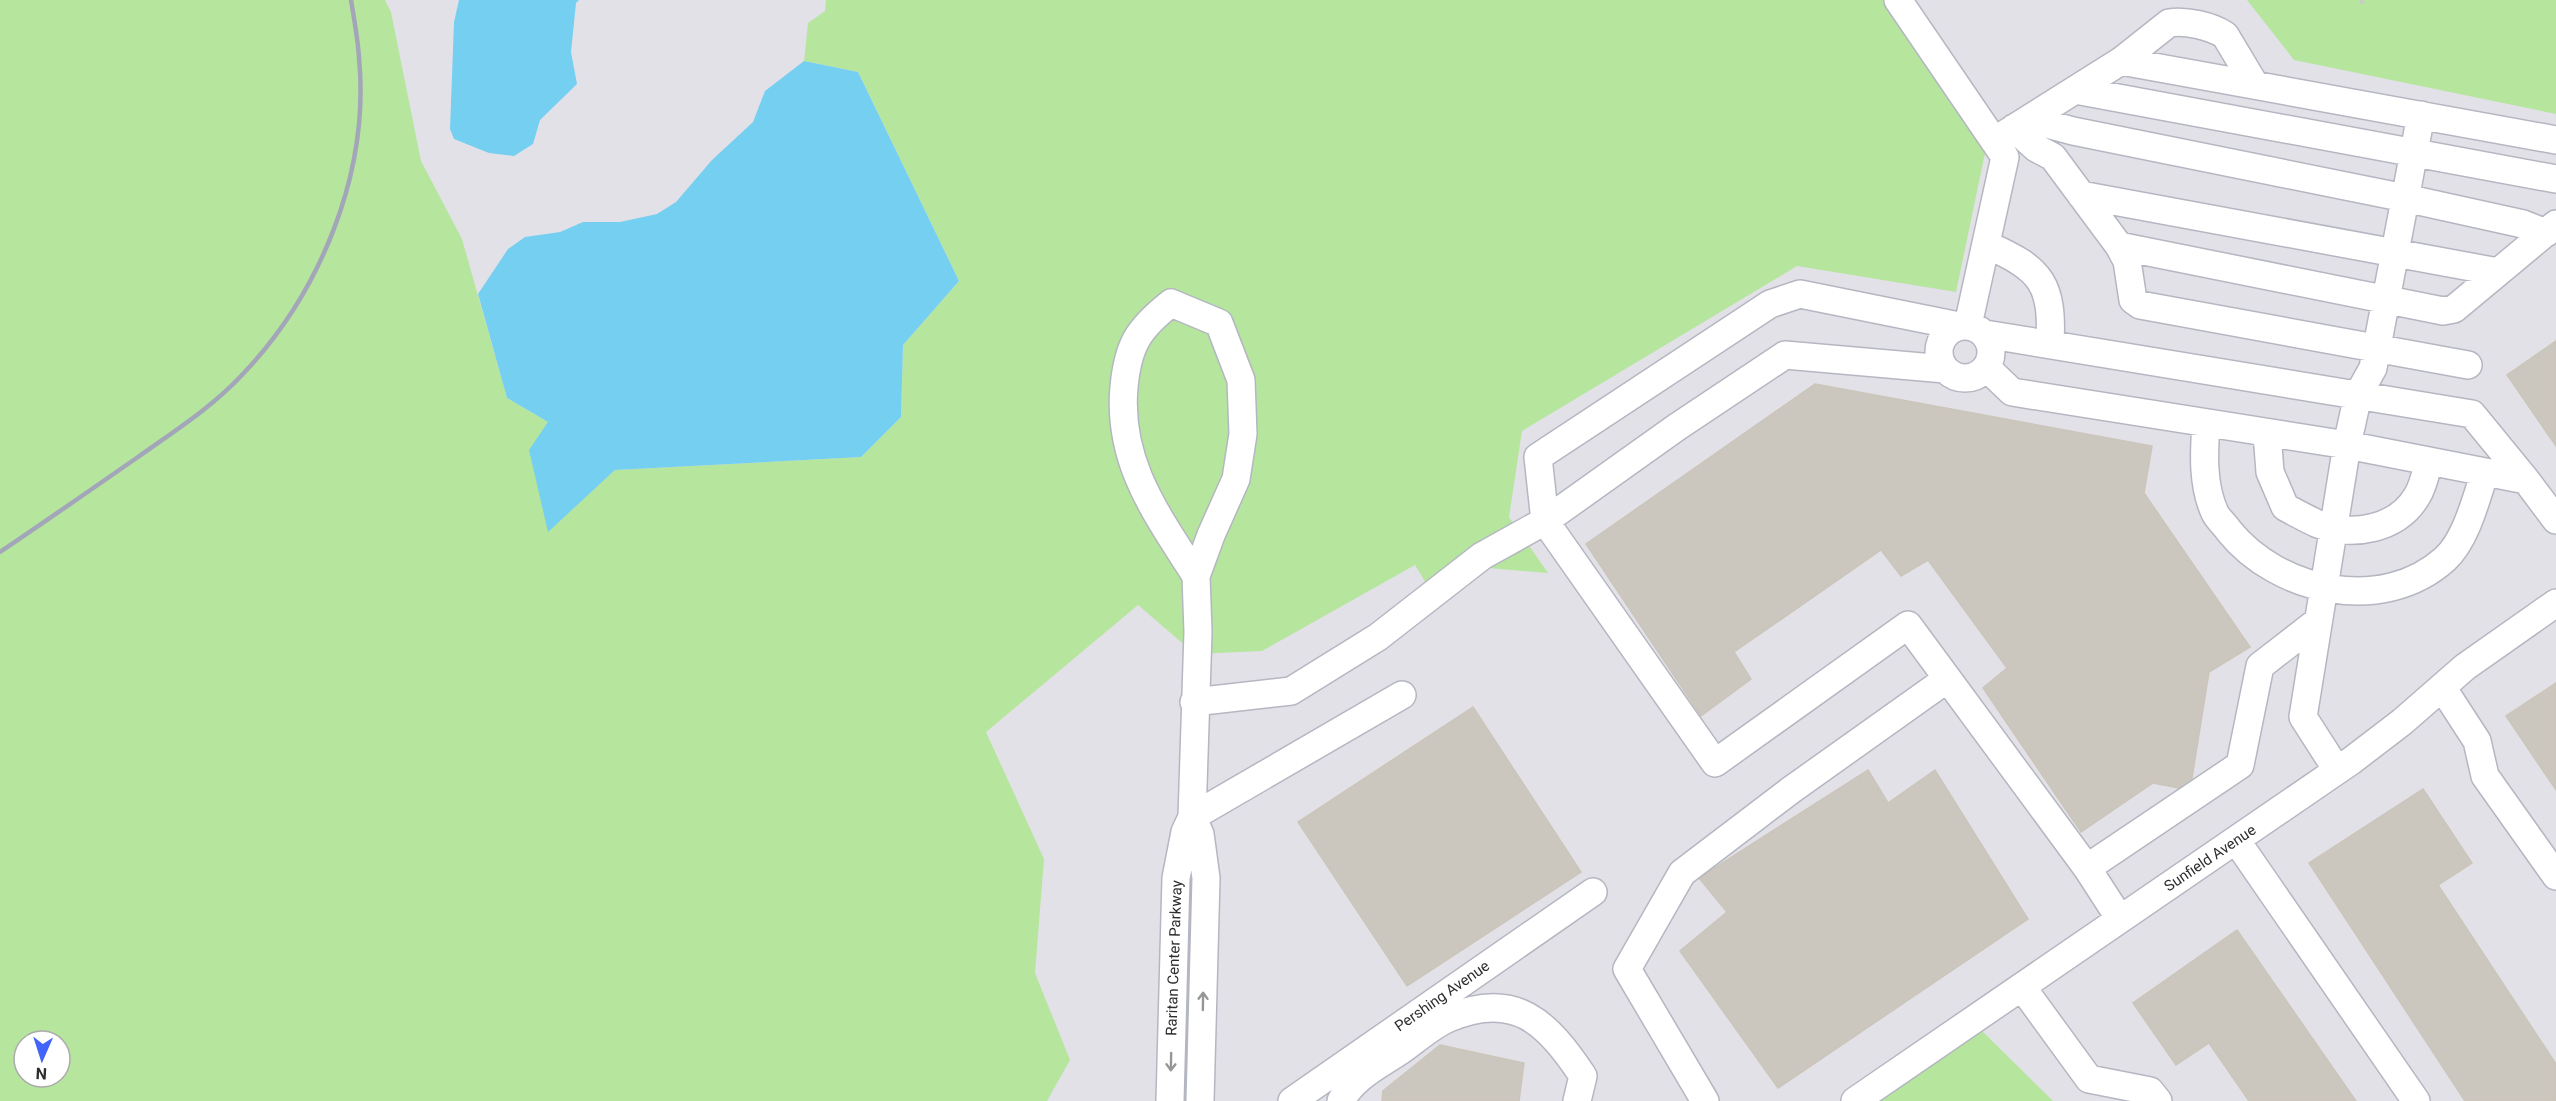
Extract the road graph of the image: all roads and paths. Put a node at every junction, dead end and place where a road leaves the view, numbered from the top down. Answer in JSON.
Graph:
{"nodes":[{"id":1,"x":1898,"y":0,"type":"edge"},
{"id":2,"x":2365,"y":0,"type":"edge"},
{"id":3,"x":2360,"y":3,"type":"dead end"},
{"id":4,"x":2121,"y":61,"type":"junction"},
{"id":5,"x":2255,"y":85,"type":"junction"},
{"id":6,"x":2075,"y":90,"type":"junction"},
{"id":7,"x":2421,"y":116,"type":"junction"},
{"id":8,"x":2015,"y":128,"type":"junction"},
{"id":9,"x":2556,"y":140,"type":"edge"},
{"id":10,"x":2414,"y":152,"type":"junction"},
{"id":11,"x":2556,"y":179,"type":"edge"},
{"id":12,"x":2081,"y":195,"type":"junction"},
{"id":13,"x":2405,"y":198,"type":"junction"},
{"id":14,"x":2551,"y":228,"type":"edge"},
{"id":15,"x":1987,"y":245,"type":"junction"},
{"id":16,"x":2119,"y":246,"type":"junction"},
{"id":17,"x":2395,"y":252,"type":"junction"},
{"id":18,"x":2498,"y":272,"type":"junction"},
{"id":19,"x":2386,"y":299,"type":"junction"},
{"id":20,"x":1971,"y":328,"type":"junction"},
{"id":21,"x":2050,"y":344,"type":"junction"},
{"id":22,"x":2377,"y":349,"type":"junction"},
{"id":23,"x":2468,"y":365,"type":"dead end"},
{"id":24,"x":1987,"y":368,"type":"junction"},
{"id":25,"x":1946,"y":369,"type":"junction"},
{"id":26,"x":2358,"y":395,"type":"junction"},
{"id":27,"x":2206,"y":423,"type":"junction"},
{"id":28,"x":2267,"y":433,"type":"junction"},
{"id":29,"x":2347,"y":445,"type":"junction"},
{"id":30,"x":2430,"y":461,"type":"junction"},
{"id":31,"x":2485,"y":472,"type":"junction"},
{"id":32,"x":2526,"y":480,"type":"junction"},
{"id":33,"x":2556,"y":520,"type":"edge"},
{"id":34,"x":1545,"y":521,"type":"junction"},
{"id":35,"x":2333,"y":528,"type":"junction"},
{"id":36,"x":1196,"y":576,"type":"junction"},
{"id":37,"x":2324,"y":588,"type":"junction"},
{"id":38,"x":2556,"y":603,"type":"edge"},
{"id":39,"x":2318,"y":621,"type":"junction"},
{"id":40,"x":1947,"y":679,"type":"junction"},
{"id":41,"x":2442,"y":687,"type":"junction"},
{"id":42,"x":1402,"y":695,"type":"dead end"},
{"id":43,"x":1194,"y":702,"type":"junction"},
{"id":44,"x":2337,"y":770,"type":"junction"},
{"id":45,"x":1192,"y":817,"type":"junction"},
{"id":46,"x":2236,"y":840,"type":"junction"},
{"id":47,"x":2087,"y":868,"type":"junction"},
{"id":48,"x":2556,"y":876,"type":"edge"},
{"id":49,"x":1593,"y":892,"type":"dead end"},
{"id":50,"x":2120,"y":919,"type":"junction"},
{"id":51,"x":2022,"y":987,"type":"junction"},
{"id":52,"x":1170,"y":1101,"type":"edge"},
{"id":53,"x":1200,"y":1101,"type":"edge"},
{"id":54,"x":1292,"y":1101,"type":"edge"},
{"id":55,"x":1341,"y":1101,"type":"edge"},
{"id":56,"x":1577,"y":1101,"type":"edge"},
{"id":57,"x":1705,"y":1101,"type":"edge"},
{"id":58,"x":1855,"y":1101,"type":"edge"},
{"id":59,"x":2158,"y":1101,"type":"edge"},
{"id":60,"x":2416,"y":1101,"type":"edge"}],
"edges":[{"from":1,"to":8,"type":"street"},
{"from":2,"to":3,"type":"path"},
{"from":4,"to":5,"type":"street"},
{"from":4,"to":5,"type":"street"},
{"from":4,"to":6,"type":"street"},
{"from":5,"to":7,"type":"street"},
{"from":6,"to":8,"type":"street"},
{"from":6,"to":10,"type":"street"},
{"from":7,"to":9,"type":"street"},
{"from":7,"to":10,"type":"street"},
{"from":8,"to":12,"type":"street"},
{"from":8,"to":13,"type":"street"},
{"from":8,"to":15,"type":"street"},
{"from":10,"to":11,"type":"street"},
{"from":10,"to":13,"type":"street"},
{"from":12,"to":16,"type":"street"},
{"from":12,"to":17,"type":"street"},
{"from":13,"to":14,"type":"street"},
{"from":13,"to":17,"type":"street"},
{"from":14,"to":18,"type":"street"},
{"from":15,"to":20,"type":"street"},
{"from":15,"to":21,"type":"street"},
{"from":16,"to":19,"type":"street"},
{"from":16,"to":22,"type":"street"},
{"from":17,"to":18,"type":"street"},
{"from":17,"to":19,"type":"street"},
{"from":18,"to":19,"type":"street"},
{"from":19,"to":22,"type":"street"},
{"from":20,"to":21,"type":"street"},
{"from":20,"to":24,"type":"street"},
{"from":20,"to":25,"type":"street"},
{"from":20,"to":34,"type":"street"},
{"from":21,"to":26,"type":"street"},
{"from":22,"to":23,"type":"street"},
{"from":22,"to":26,"type":"street"},
{"from":24,"to":25,"type":"street"},
{"from":24,"to":27,"type":"street"},
{"from":25,"to":34,"type":"street"},
{"from":26,"to":29,"type":"street"},
{"from":26,"to":32,"type":"street"},
{"from":27,"to":28,"type":"street"},
{"from":27,"to":37,"type":"street"},
{"from":28,"to":29,"type":"street"},
{"from":28,"to":35,"type":"street"},
{"from":29,"to":30,"type":"street"},
{"from":29,"to":35,"type":"street"},
{"from":30,"to":31,"type":"street"},
{"from":30,"to":35,"type":"street"},
{"from":31,"to":32,"type":"street"},
{"from":31,"to":37,"type":"street"},
{"from":32,"to":33,"type":"street"},
{"from":34,"to":40,"type":"street"},
{"from":34,"to":43,"type":"street"},
{"from":35,"to":37,"type":"street"},
{"from":36,"to":36,"type":"street"},
{"from":36,"to":43,"type":"street","name":"Raritan Center Parkway"},
{"from":37,"to":39,"type":"street"},
{"from":38,"to":41,"type":"street","name":"Sunfield Avenue"},
{"from":39,"to":44,"type":"street"},
{"from":39,"to":47,"type":"street"},
{"from":40,"to":47,"type":"street"},
{"from":40,"to":57,"type":"street"},
{"from":41,"to":44,"type":"street","name":"Sunfield Avenue"},
{"from":41,"to":48,"type":"street"},
{"from":42,"to":45,"type":"street"},
{"from":43,"to":45,"type":"street","name":"Raritan Center Parkway"},
{"from":44,"to":46,"type":"street","name":"Sunfield Avenue"},
{"from":45,"to":52,"type":"street","name":"Raritan Center Parkway","one_way":true},
{"from":53,"to":45,"type":"street","name":"Raritan Center Parkway","one_way":true},
{"from":46,"to":50,"type":"street","name":"Sunfield Avenue"},
{"from":46,"to":60,"type":"street"},
{"from":47,"to":50,"type":"street"},
{"from":49,"to":54,"type":"street","name":"Pershing Avenue"},
{"from":50,"to":51,"type":"street","name":"Sunfield Avenue"},
{"from":51,"to":58,"type":"street","name":"Sunfield Avenue"},
{"from":51,"to":59,"type":"street"},
{"from":55,"to":56,"type":"street"}]}
